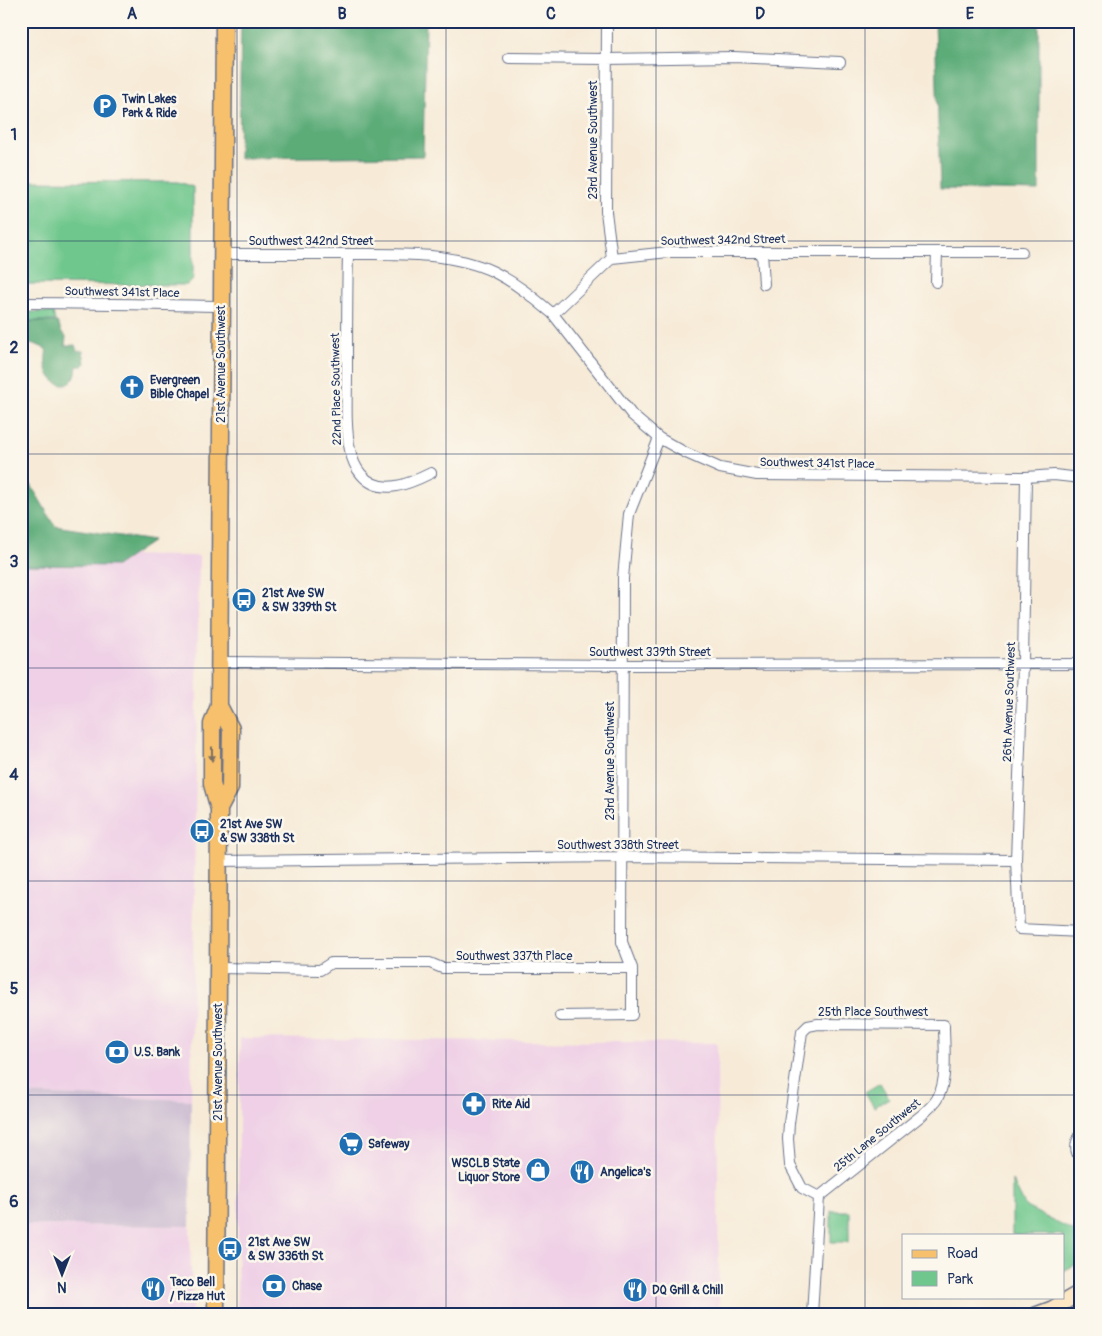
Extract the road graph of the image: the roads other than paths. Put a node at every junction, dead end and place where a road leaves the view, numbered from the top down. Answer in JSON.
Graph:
{"nodes":[{"id":1,"x":224,"y":21,"type":"edge"},
{"id":2,"x":607,"y":21,"type":"edge"},
{"id":3,"x":509,"y":58,"type":"dead end"},
{"id":4,"x":606,"y":59,"type":"junction"},
{"id":5,"x":840,"y":62,"type":"dead end"},
{"id":6,"x":762,"y":252,"type":"junction"},
{"id":7,"x":937,"y":252,"type":"junction"},
{"id":8,"x":1022,"y":252,"type":"dead end"},
{"id":9,"x":222,"y":254,"type":"junction"},
{"id":10,"x":348,"y":254,"type":"junction"},
{"id":11,"x":612,"y":258,"type":"junction"},
{"id":12,"x":936,"y":282,"type":"dead end"},
{"id":13,"x":764,"y":284,"type":"dead end"},
{"id":14,"x":21,"y":303,"type":"edge"},
{"id":15,"x":222,"y":306,"type":"junction"},
{"id":16,"x":553,"y":314,"type":"junction"},
{"id":17,"x":659,"y":438,"type":"junction"},
{"id":18,"x":431,"y":473,"type":"dead end"},
{"id":19,"x":1026,"y":477,"type":"junction"},
{"id":20,"x":1081,"y":478,"type":"edge"},
{"id":21,"x":220,"y":662,"type":"junction"},
{"id":22,"x":1023,"y":664,"type":"junction"},
{"id":23,"x":1081,"y":664,"type":"edge"},
{"id":24,"x":622,"y":665,"type":"junction"},
{"id":25,"x":622,"y":857,"type":"junction"},
{"id":26,"x":1016,"y":860,"type":"junction"},
{"id":27,"x":219,"y":861,"type":"junction"},
{"id":28,"x":1081,"y":932,"type":"edge"},
{"id":29,"x":218,"y":968,"type":"junction"},
{"id":30,"x":632,"y":968,"type":"junction"},
{"id":31,"x":560,"y":1016,"type":"dead end"},
{"id":32,"x":944,"y":1025,"type":"joint"},
{"id":33,"x":1081,"y":1134,"type":"edge"},
{"id":34,"x":1081,"y":1159,"type":"edge"},
{"id":35,"x":819,"y":1197,"type":"junction"},
{"id":36,"x":1081,"y":1292,"type":"edge"},
{"id":37,"x":216,"y":1315,"type":"edge"},
{"id":38,"x":812,"y":1315,"type":"edge"},
{"id":39,"x":1036,"y":1315,"type":"edge"}],
"edges":[{"from":1,"to":9,"type":"main road","name":"21st Avenue Southwest"},
{"from":2,"to":4,"type":"street","name":"23rd Avenue Southwest"},
{"from":3,"to":4,"type":"street"},
{"from":4,"to":5,"type":"street"},
{"from":4,"to":11,"type":"street","name":"23rd Avenue Southwest"},
{"from":6,"to":7,"type":"street","name":"Southwest 342nd Street"},
{"from":6,"to":11,"type":"street","name":"Southwest 342nd Street"},
{"from":6,"to":13,"type":"street"},
{"from":7,"to":8,"type":"street","name":"Southwest 342nd Street"},
{"from":7,"to":12,"type":"street"},
{"from":9,"to":10,"type":"street","name":"Southwest 342nd Street"},
{"from":9,"to":15,"type":"main road","name":"21st Avenue Southwest"},
{"from":10,"to":16,"type":"street","name":"Southwest 342nd Street"},
{"from":10,"to":18,"type":"street","name":"22nd Place Southwest"},
{"from":11,"to":16,"type":"street"},
{"from":14,"to":15,"type":"street","name":"Southwest 341st Place"},
{"from":15,"to":21,"type":"main road","name":"21st Avenue Southwest"},
{"from":16,"to":17,"type":"street","name":"Southwest 341st Place"},
{"from":17,"to":19,"type":"street","name":"Southwest 341st Place"},
{"from":17,"to":24,"type":"street","name":"23rd Avenue Southwest"},
{"from":19,"to":20,"type":"street","name":"Southwest 341st Place"},
{"from":19,"to":22,"type":"street","name":"26th Avenue Southwest"},
{"from":21,"to":24,"type":"street","name":"Southwest 339th Street"},
{"from":21,"to":27,"type":"main road","name":"21st Avenue Southwest"},
{"from":22,"to":23,"type":"street","name":"Southwest 339th Street"},
{"from":22,"to":24,"type":"street","name":"Southwest 339th Street"},
{"from":22,"to":26,"type":"street","name":"26th Avenue Southwest"},
{"from":24,"to":25,"type":"street","name":"23rd Avenue Southwest"},
{"from":25,"to":26,"type":"street","name":"Southwest 338th Street"},
{"from":25,"to":27,"type":"street","name":"Southwest 338th Street"},
{"from":25,"to":30,"type":"street","name":"23rd Avenue Southwest"},
{"from":26,"to":28,"type":"street","name":"26th Avenue Southwest"},
{"from":27,"to":29,"type":"main road","name":"21st Avenue Southwest"},
{"from":29,"to":30,"type":"street","name":"Southwest 337th Place"},
{"from":29,"to":37,"type":"main road","name":"21st Avenue Southwest"},
{"from":30,"to":31,"type":"street","name":"23rd Avenue Southwest"},
{"from":32,"to":35,"type":"street","name":"25th Lane Southwest"},
{"from":32,"to":35,"type":"street","name":"25th Place Southwest"},
{"from":33,"to":34,"type":"street"},
{"from":35,"to":38,"type":"street"},
{"from":36,"to":39,"type":"main road"}]}
